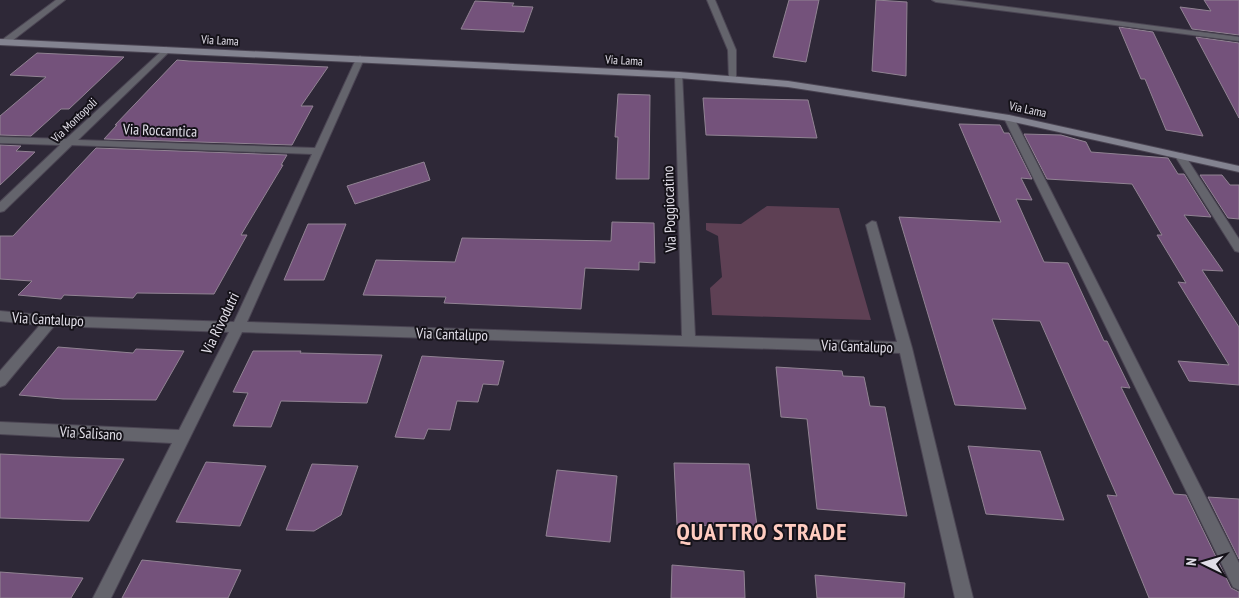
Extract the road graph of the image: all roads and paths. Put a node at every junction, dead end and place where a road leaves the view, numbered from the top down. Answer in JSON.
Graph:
{"nodes":[{"id":1,"x":62,"y":0,"type":"edge"},
{"id":2,"x":711,"y":0,"type":"edge"},
{"id":3,"x":936,"y":0,"type":"edge"},
{"id":4,"x":1239,"y":38,"type":"edge"},
{"id":5,"x":3,"y":42,"type":"edge"},
{"id":6,"x":166,"y":50,"type":"junction"},
{"id":7,"x":360,"y":59,"type":"junction"},
{"id":8,"x":679,"y":75,"type":"junction"},
{"id":9,"x":733,"y":79,"type":"junction"},
{"id":10,"x":1009,"y":118,"type":"junction"},
{"id":11,"x":0,"y":140,"type":"edge"},
{"id":12,"x":69,"y":142,"type":"junction"},
{"id":13,"x":318,"y":151,"type":"junction"},
{"id":14,"x":1180,"y":156,"type":"junction"},
{"id":15,"x":1239,"y":170,"type":"edge"},
{"id":16,"x":0,"y":208,"type":"edge"},
{"id":17,"x":872,"y":225,"type":"dead end"},
{"id":18,"x":1239,"y":248,"type":"edge"},
{"id":19,"x":0,"y":316,"type":"edge"},
{"id":20,"x":51,"y":321,"type":"junction"},
{"id":21,"x":238,"y":327,"type":"junction"},
{"id":22,"x":689,"y":341,"type":"junction"},
{"id":23,"x":905,"y":348,"type":"junction"},
{"id":24,"x":0,"y":381,"type":"edge"},
{"id":25,"x":0,"y":428,"type":"edge"},
{"id":26,"x":182,"y":437,"type":"junction"},
{"id":27,"x":1239,"y":581,"type":"edge"},
{"id":28,"x":102,"y":598,"type":"edge"},
{"id":29,"x":964,"y":598,"type":"edge"}],
"edges":[{"from":1,"to":5,"type":"street"},
{"from":2,"to":9,"type":"street"},
{"from":3,"to":4,"type":"street"},
{"from":5,"to":6,"type":"main road","name":"Via Lama"},
{"from":6,"to":7,"type":"main road","name":"Via Lama"},
{"from":6,"to":12,"type":"street","name":"Via Montopoli"},
{"from":7,"to":8,"type":"main road","name":"Via Lama"},
{"from":7,"to":13,"type":"street","name":"Via Rivodutri"},
{"from":8,"to":9,"type":"main road","name":"Via Lama"},
{"from":8,"to":22,"type":"street","name":"Via Poggiocatino"},
{"from":9,"to":10,"type":"main road","name":"Via Lama"},
{"from":10,"to":14,"type":"main road","name":"Via Lama"},
{"from":10,"to":27,"type":"street"},
{"from":11,"to":12,"type":"street","name":"Via Roccantica"},
{"from":12,"to":13,"type":"street","name":"Via Roccantica"},
{"from":12,"to":16,"type":"street","name":"Via Montopoli"},
{"from":13,"to":21,"type":"street","name":"Via Rivodutri"},
{"from":14,"to":15,"type":"main road","name":"Via Lama"},
{"from":14,"to":18,"type":"street"},
{"from":17,"to":23,"type":"street","name":"Via Cantalupo"},
{"from":19,"to":20,"type":"street","name":"Via Cantalupo"},
{"from":20,"to":21,"type":"street","name":"Via Cantalupo"},
{"from":20,"to":24,"type":"street"},
{"from":21,"to":22,"type":"street","name":"Via Cantalupo"},
{"from":21,"to":26,"type":"street","name":"Via Rivodutri"},
{"from":22,"to":23,"type":"street","name":"Via Cantalupo"},
{"from":23,"to":29,"type":"street","name":"Via Cantalupo"},
{"from":25,"to":26,"type":"street","name":"Via Salisano"},
{"from":26,"to":28,"type":"street","name":"Via Rivodutri"}]}
